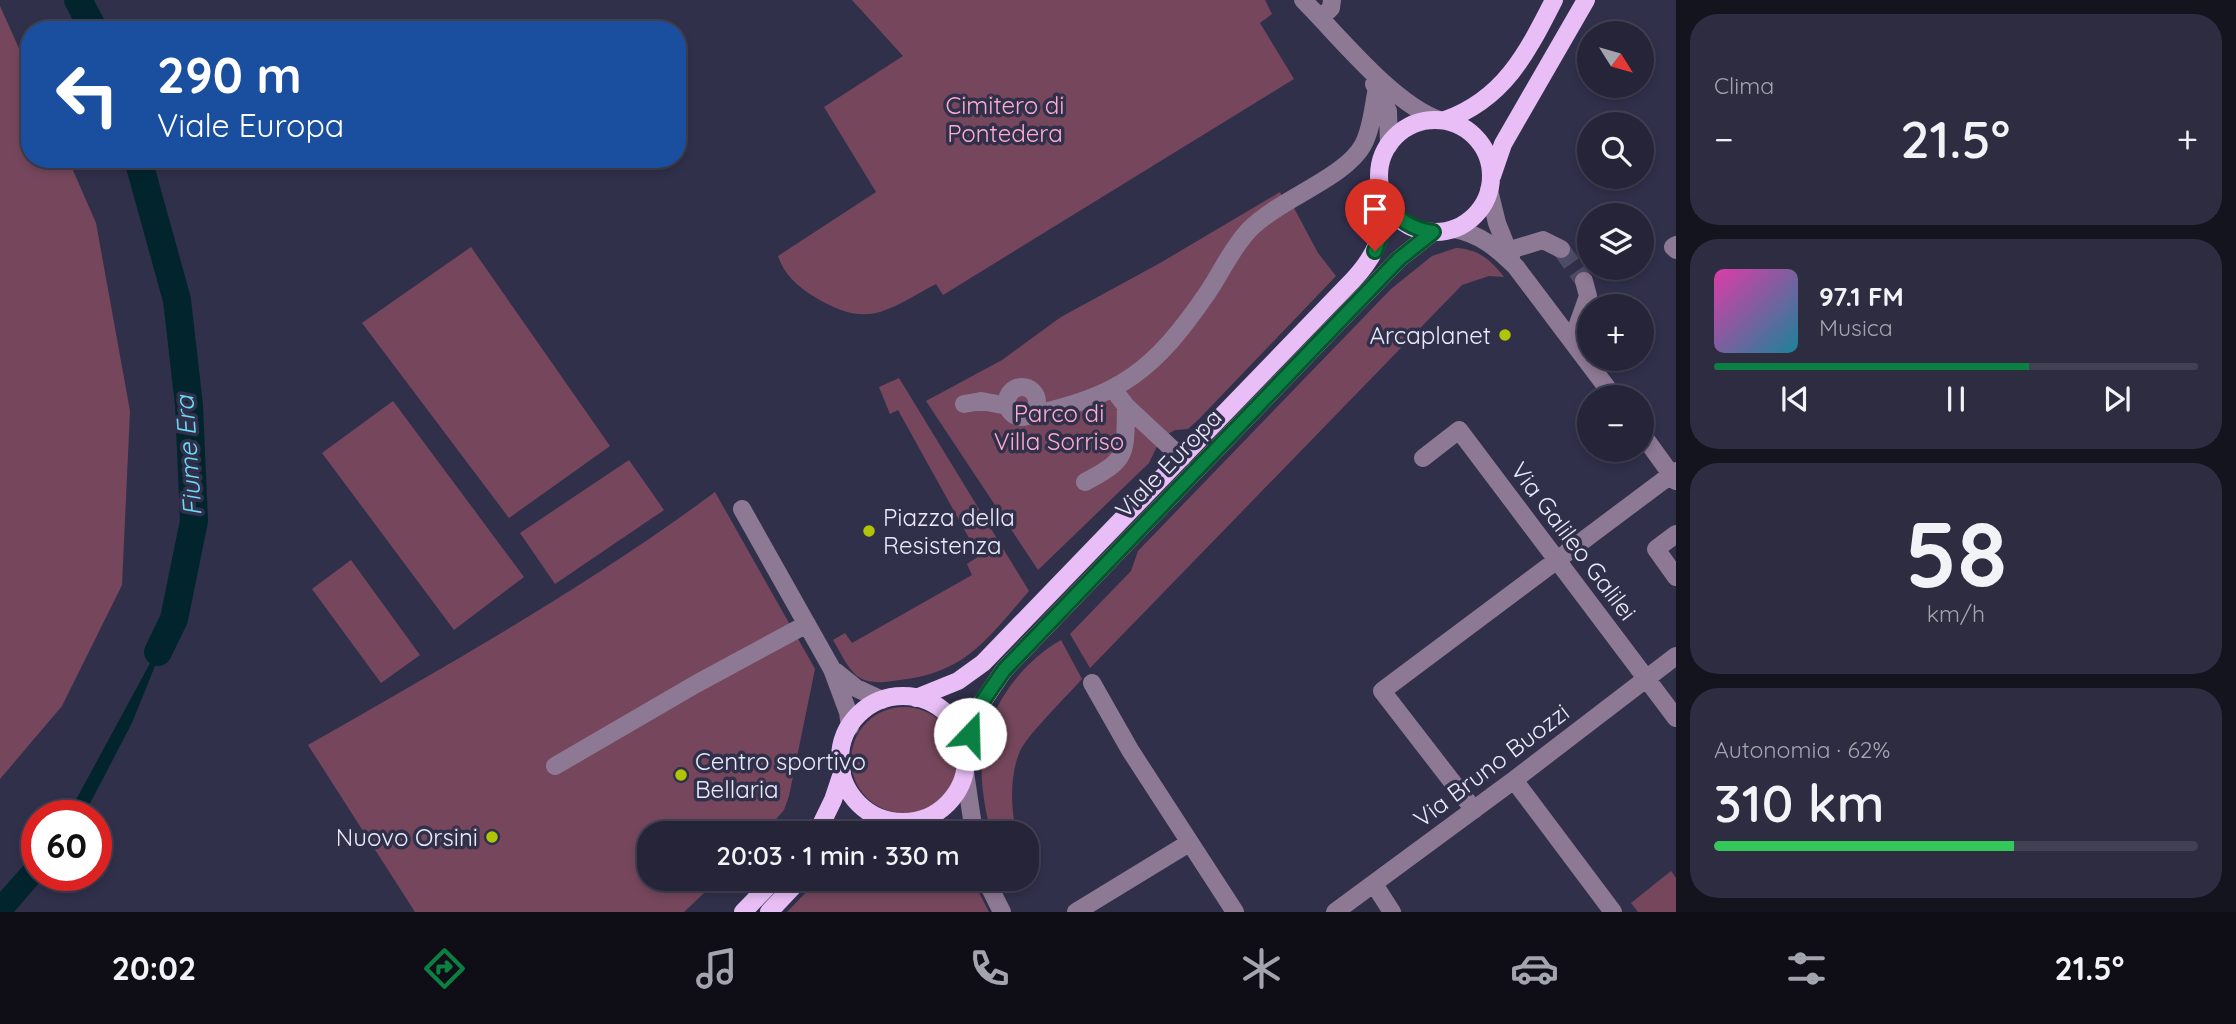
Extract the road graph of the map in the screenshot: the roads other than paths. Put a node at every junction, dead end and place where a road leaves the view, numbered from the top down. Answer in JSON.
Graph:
{"nodes":[{"id":1,"x":1303,"y":0,"type":"edge"},
{"id":2,"x":1332,"y":0,"type":"edge"},
{"id":3,"x":1554,"y":0,"type":"edge"},
{"id":4,"x":1586,"y":0,"type":"edge"},
{"id":5,"x":1321,"y":18,"type":"junction"},
{"id":6,"x":1356,"y":54,"type":"junction"},
{"id":7,"x":1377,"y":88,"type":"junction"},
{"id":8,"x":1442,"y":120,"type":"junction"},
{"id":9,"x":1389,"y":145,"type":"junction"},
{"id":10,"x":1490,"y":184,"type":"junction"},
{"id":11,"x":1385,"y":201,"type":"junction"},
{"id":12,"x":1454,"y":229,"type":"junction"},
{"id":13,"x":1433,"y":232,"type":"junction"},
{"id":14,"x":1676,"y":244,"type":"edge"},
{"id":15,"x":1561,"y":249,"type":"dead end"},
{"id":16,"x":1676,"y":250,"type":"edge"},
{"id":17,"x":1512,"y":259,"type":"junction"},
{"id":18,"x":1584,"y":281,"type":"tunnel mouth"},
{"id":19,"x":1572,"y":341,"type":"junction"},
{"id":20,"x":1605,"y":385,"type":"edge"},
{"id":21,"x":1113,"y":389,"type":"junction"},
{"id":22,"x":964,"y":404,"type":"dead end"},
{"id":23,"x":1008,"y":406,"type":"junction"},
{"id":24,"x":1126,"y":406,"type":"junction"},
{"id":25,"x":1036,"y":411,"type":"junction"},
{"id":26,"x":1654,"y":449,"type":"edge"},
{"id":27,"x":1182,"y":458,"type":"junction"},
{"id":28,"x":1423,"y":458,"type":"dead end"},
{"id":29,"x":1674,"y":475,"type":"edge"},
{"id":30,"x":1085,"y":482,"type":"dead end"},
{"id":31,"x":743,"y":509,"type":"dead end"},
{"id":32,"x":1676,"y":534,"type":"edge"},
{"id":33,"x":1556,"y":559,"type":"junction"},
{"id":34,"x":1676,"y":577,"type":"edge"},
{"id":35,"x":807,"y":624,"type":"junction"},
{"id":36,"x":1676,"y":656,"type":"edge"},
{"id":37,"x":832,"y":669,"type":"junction"},
{"id":38,"x":1646,"y":679,"type":"junction"},
{"id":39,"x":1093,"y":683,"type":"dead end"},
{"id":40,"x":916,"y":698,"type":"junction"},
{"id":41,"x":882,"y":700,"type":"junction"},
{"id":42,"x":1676,"y":718,"type":"edge"},
{"id":43,"x":850,"y":727,"type":"junction"},
{"id":44,"x":965,"y":748,"type":"junction"},
{"id":45,"x":555,"y":766,"type":"dead end"},
{"id":46,"x":965,"y":772,"type":"junction"},
{"id":47,"x":842,"y":773,"type":"junction"},
{"id":48,"x":1514,"y":780,"type":"junction"},
{"id":49,"x":1474,"y":810,"type":"junction"},
{"id":50,"x":823,"y":821,"type":"edge"},
{"id":51,"x":892,"y":821,"type":"edge"},
{"id":52,"x":917,"y":821,"type":"edge"},
{"id":53,"x":972,"y":821,"type":"edge"},
{"id":54,"x":1189,"y":843,"type":"junction"},
{"id":55,"x":1374,"y":884,"type":"junction"},
{"id":56,"x":763,"y":891,"type":"edge"},
{"id":57,"x":789,"y":891,"type":"edge"},
{"id":58,"x":992,"y":891,"type":"edge"},
{"id":59,"x":743,"y":912,"type":"edge"},
{"id":60,"x":769,"y":912,"type":"edge"},
{"id":61,"x":1002,"y":912,"type":"edge"},
{"id":62,"x":1076,"y":912,"type":"edge"},
{"id":63,"x":1235,"y":912,"type":"edge"},
{"id":64,"x":1335,"y":912,"type":"edge"},
{"id":65,"x":1392,"y":912,"type":"edge"},
{"id":66,"x":1613,"y":912,"type":"edge"}],
"edges":[{"from":1,"to":5,"type":"street"},
{"from":2,"to":5,"type":"street"},
{"from":3,"to":8,"type":"main road"},
{"from":4,"to":10,"type":"main road"},
{"from":5,"to":6,"type":"street"},
{"from":6,"to":7,"type":"street"},
{"from":6,"to":8,"type":"street"},
{"from":7,"to":9,"type":"street"},
{"from":7,"to":21,"type":"street"},
{"from":8,"to":9,"type":"main road"},
{"from":8,"to":10,"type":"main road"},
{"from":9,"to":11,"type":"main road","name":"Viale Europa"},
{"from":10,"to":12,"type":"main road"},
{"from":10,"to":17,"type":"street"},
{"from":11,"to":13,"type":"main road"},
{"from":11,"to":27,"type":"main road","name":"Viale Europa"},
{"from":12,"to":13,"type":"main road"},
{"from":12,"to":17,"type":"street"},
{"from":13,"to":44,"type":"main road","name":"Viale Europa"},
{"from":14,"to":16,"type":"street"},
{"from":15,"to":17,"type":"street"},
{"from":17,"to":19,"type":"street"},
{"from":18,"to":19,"type":"street"},
{"from":19,"to":20,"type":"street"},
{"from":21,"to":24,"type":"street"},
{"from":21,"to":25,"type":"street"},
{"from":22,"to":23,"type":"street"},
{"from":23,"to":25,"type":"street"},
{"from":23,"to":25,"type":"street"},
{"from":24,"to":27,"type":"street"},
{"from":24,"to":30,"type":"street"},
{"from":26,"to":29,"type":"street"},
{"from":27,"to":40,"type":"main road","name":"Viale Europa"},
{"from":28,"to":33,"type":"street","name":"Via Galileo Galilei"},
{"from":29,"to":33,"type":"street"},
{"from":31,"to":35,"type":"street"},
{"from":32,"to":34,"type":"street"},
{"from":33,"to":38,"type":"street","name":"Via Galileo Galilei"},
{"from":33,"to":49,"type":"street"},
{"from":35,"to":37,"type":"street"},
{"from":35,"to":45,"type":"street"},
{"from":36,"to":38,"type":"street","name":"Via Bruno Buozzi"},
{"from":37,"to":41,"type":"street"},
{"from":37,"to":43,"type":"street"},
{"from":38,"to":42,"type":"street","name":"Via Galileo Galilei"},
{"from":38,"to":48,"type":"street","name":"Via Bruno Buozzi"},
{"from":39,"to":54,"type":"street"},
{"from":40,"to":41,"type":"main road","name":"Viale Europa"},
{"from":40,"to":44,"type":"main road","name":"Viale Europa"},
{"from":41,"to":43,"type":"main road"},
{"from":43,"to":47,"type":"main road"},
{"from":44,"to":46,"type":"main road","name":"Viale Europa"},
{"from":46,"to":52,"type":"main road","name":"Viale Europa"},
{"from":46,"to":53,"type":"street"},
{"from":47,"to":50,"type":"main road"},
{"from":47,"to":51,"type":"main road","name":"Viale Europa"},
{"from":48,"to":49,"type":"street","name":"Via Bruno Buozzi"},
{"from":48,"to":66,"type":"street"},
{"from":49,"to":55,"type":"street","name":"Via Bruno Buozzi"},
{"from":54,"to":62,"type":"street"},
{"from":54,"to":63,"type":"street"},
{"from":55,"to":64,"type":"street","name":"Via Bruno Buozzi"},
{"from":55,"to":65,"type":"street"},
{"from":56,"to":59,"type":"main road"},
{"from":57,"to":60,"type":"main road"},
{"from":58,"to":61,"type":"street"}]}
